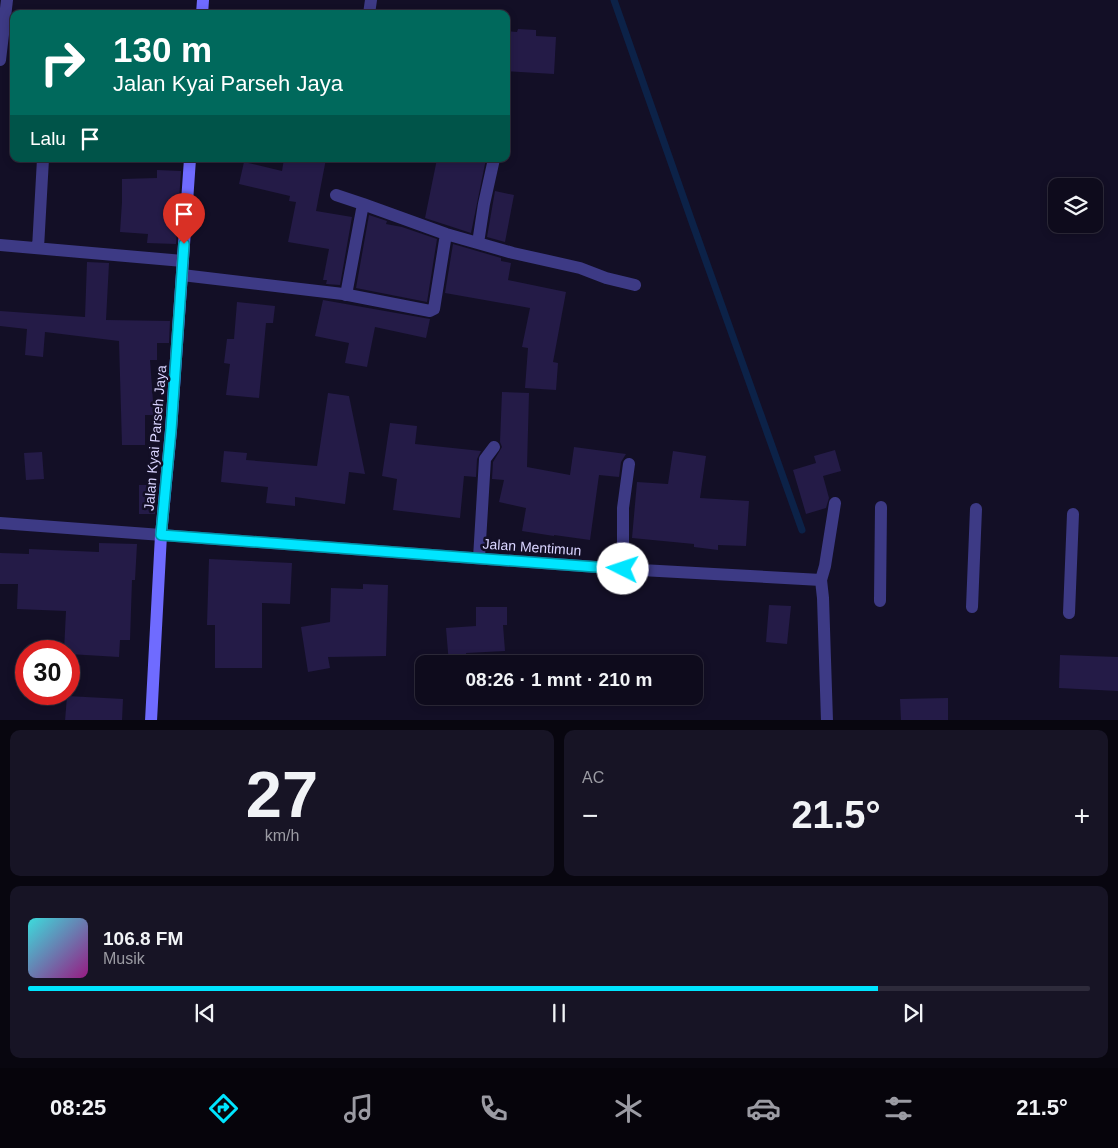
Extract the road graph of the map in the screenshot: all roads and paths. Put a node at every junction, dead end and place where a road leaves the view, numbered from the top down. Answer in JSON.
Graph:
{"nodes":[{"id":1,"x":7,"y":0,"type":"edge"},
{"id":2,"x":0,"y":60,"type":"edge"},
{"id":3,"x":43,"y":162,"type":"edge"},
{"id":4,"x":190,"y":162,"type":"edge"},
{"id":5,"x":493,"y":162,"type":"edge"},
{"id":6,"x":336,"y":195,"type":"dead end"},
{"id":7,"x":363,"y":204,"type":"junction"},
{"id":8,"x":446,"y":234,"type":"junction"},
{"id":9,"x":478,"y":243,"type":"junction"},
{"id":10,"x":0,"y":244,"type":"edge"},
{"id":11,"x":38,"y":248,"type":"junction"},
{"id":12,"x":183,"y":260,"type":"junction"},
{"id":13,"x":182,"y":275,"type":"junction"},
{"id":14,"x":635,"y":285,"type":"dead end"},
{"id":15,"x":346,"y":295,"type":"junction"},
{"id":16,"x":494,"y":446,"type":"dead end"},
{"id":17,"x":628,"y":464,"type":"dead end"},
{"id":18,"x":835,"y":503,"type":"dead end"},
{"id":19,"x":881,"y":507,"type":"dead end"},
{"id":20,"x":976,"y":509,"type":"dead end"},
{"id":21,"x":1073,"y":514,"type":"dead end"},
{"id":22,"x":0,"y":523,"type":"edge"},
{"id":23,"x":161,"y":535,"type":"junction"},
{"id":24,"x":479,"y":558,"type":"junction"},
{"id":25,"x":623,"y":569,"type":"junction"},
{"id":26,"x":820,"y":580,"type":"junction"},
{"id":27,"x":880,"y":601,"type":"dead end"},
{"id":28,"x":972,"y":608,"type":"dead end"},
{"id":29,"x":1070,"y":613,"type":"dead end"},
{"id":30,"x":151,"y":720,"type":"edge"},
{"id":31,"x":827,"y":720,"type":"edge"}],
"edges":[{"from":1,"to":2,"type":"street"},
{"from":3,"to":11,"type":"street"},
{"from":4,"to":12,"type":"main road","name":"Jalan Kyai Parseh Jaya"},
{"from":5,"to":9,"type":"street"},
{"from":6,"to":7,"type":"street"},
{"from":7,"to":8,"type":"street"},
{"from":7,"to":15,"type":"street"},
{"from":8,"to":9,"type":"street"},
{"from":8,"to":15,"type":"street"},
{"from":9,"to":14,"type":"street"},
{"from":10,"to":11,"type":"street"},
{"from":11,"to":12,"type":"street"},
{"from":12,"to":13,"type":"main road","name":"Jalan Kyai Parseh Jaya"},
{"from":13,"to":15,"type":"street"},
{"from":13,"to":23,"type":"main road","name":"Jalan Kyai Parseh Jaya"},
{"from":16,"to":24,"type":"street"},
{"from":17,"to":25,"type":"street"},
{"from":18,"to":26,"type":"street"},
{"from":19,"to":27,"type":"street"},
{"from":20,"to":28,"type":"street"},
{"from":21,"to":29,"type":"street"},
{"from":22,"to":23,"type":"street","name":"Jalan Mentimun"},
{"from":23,"to":24,"type":"street","name":"Jalan Mentimun"},
{"from":23,"to":30,"type":"main road","name":"Jalan Kyai Parseh Jaya"},
{"from":24,"to":25,"type":"street","name":"Jalan Mentimun"},
{"from":25,"to":26,"type":"street","name":"Jalan Mentimun"},
{"from":26,"to":31,"type":"street"}]}
